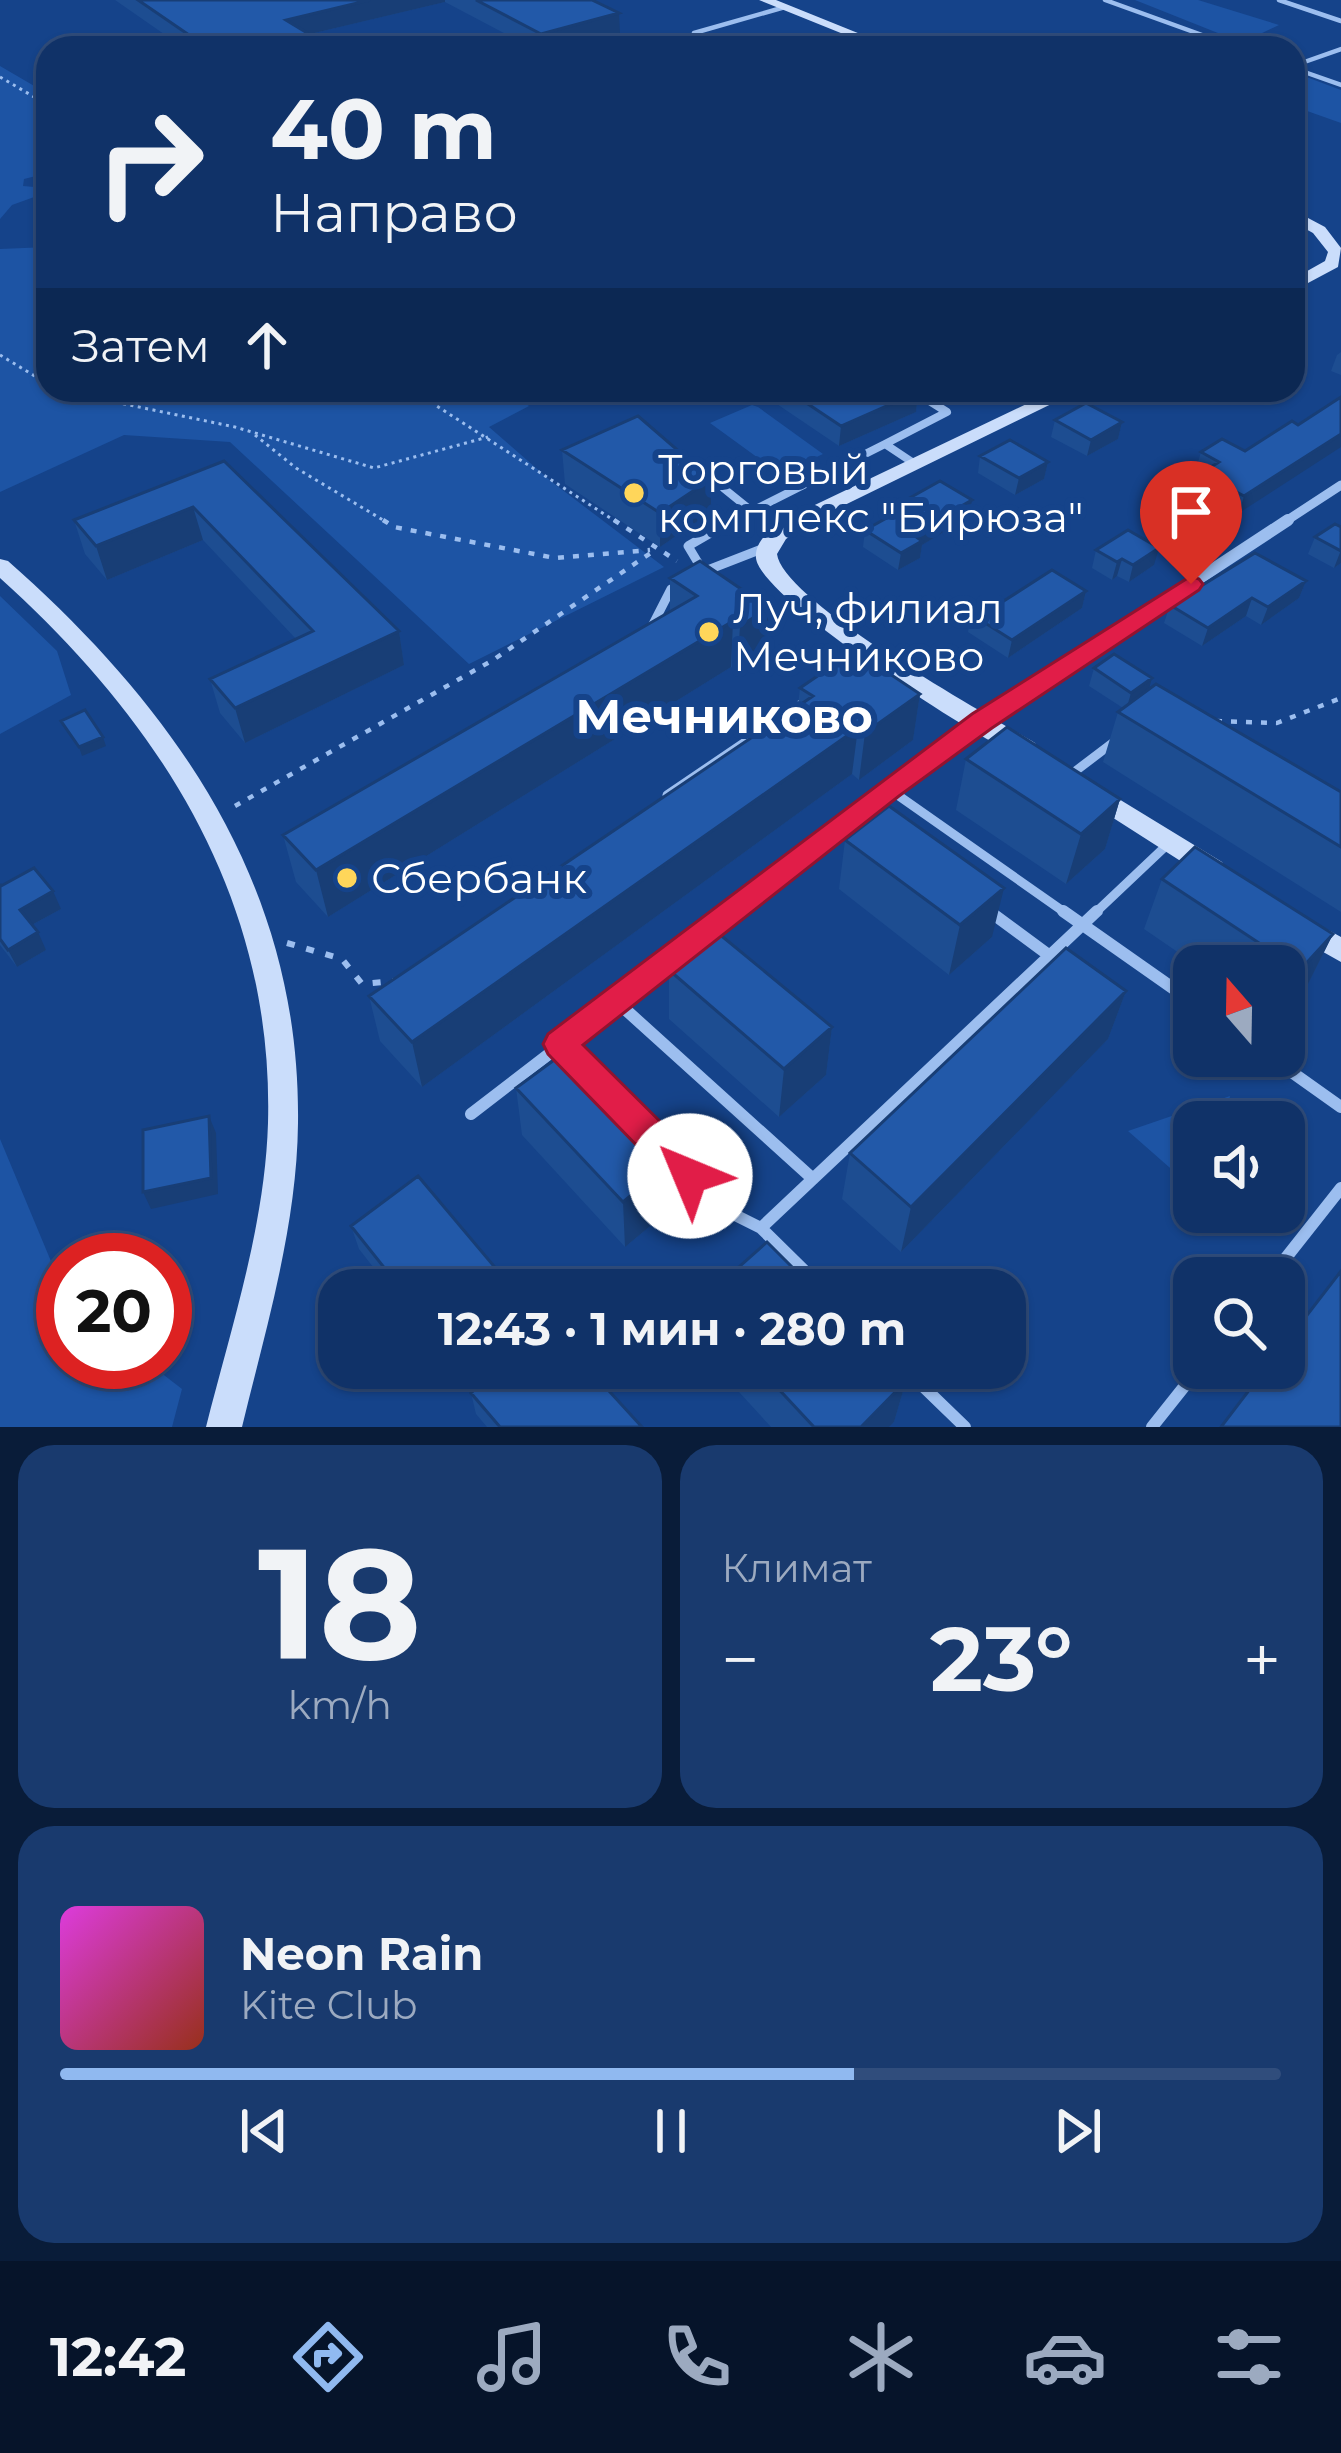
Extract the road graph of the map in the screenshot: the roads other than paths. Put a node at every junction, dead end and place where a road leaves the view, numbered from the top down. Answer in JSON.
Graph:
{"nodes":[{"id":1,"x":766,"y":0,"type":"edge"},
{"id":2,"x":1105,"y":0,"type":"edge"},
{"id":3,"x":1279,"y":0,"type":"edge"},
{"id":4,"x":785,"y":8,"type":"junction"},
{"id":5,"x":1341,"y":21,"type":"edge"},
{"id":6,"x":694,"y":33,"type":"dead end"},
{"id":7,"x":858,"y":36,"type":"edge"},
{"id":8,"x":1205,"y":36,"type":"edge"},
{"id":9,"x":1341,"y":49,"type":"edge"},
{"id":10,"x":1305,"y":62,"type":"edge"},
{"id":11,"x":1305,"y":72,"type":"edge"},
{"id":12,"x":1341,"y":86,"type":"edge"},
{"id":13,"x":1305,"y":223,"type":"edge"},
{"id":14,"x":1336,"y":268,"type":"edge"},
{"id":15,"x":1305,"y":281,"type":"edge"},
{"id":16,"x":931,"y":402,"type":"edge"},
{"id":17,"x":1044,"y":402,"type":"edge"},
{"id":18,"x":885,"y":444,"type":"junction"},
{"id":19,"x":689,"y":461,"type":"edge"},
{"id":20,"x":915,"y":464,"type":"junction"},
{"id":21,"x":1341,"y":485,"type":"edge"},
{"id":22,"x":753,"y":512,"type":"junction"},
{"id":23,"x":767,"y":547,"type":"junction"},
{"id":24,"x":0,"y":566,"type":"edge"},
{"id":25,"x":703,"y":571,"type":"junction"},
{"id":26,"x":630,"y":642,"type":"edge"},
{"id":27,"x":818,"y":692,"type":"edge"},
{"id":28,"x":982,"y":721,"type":"junction"},
{"id":29,"x":1126,"y":733,"type":"edge"},
{"id":30,"x":1069,"y":776,"type":"junction"},
{"id":31,"x":889,"y":789,"type":"junction"},
{"id":32,"x":663,"y":797,"type":"edge"},
{"id":33,"x":856,"y":814,"type":"junction"},
{"id":34,"x":874,"y":827,"type":"edge"},
{"id":35,"x":1171,"y":842,"type":"junction"},
{"id":36,"x":1228,"y":879,"type":"edge"},
{"id":37,"x":980,"y":904,"type":"edge"},
{"id":38,"x":1284,"y":915,"type":"edge"},
{"id":39,"x":1083,"y":925,"type":"junction"},
{"id":40,"x":1341,"y":951,"type":"edge"},
{"id":41,"x":1050,"y":956,"type":"junction"},
{"id":42,"x":1173,"y":988,"type":"edge"},
{"id":43,"x":616,"y":1000,"type":"junction"},
{"id":44,"x":560,"y":1044,"type":"junction"},
{"id":45,"x":1299,"y":1077,"type":"edge"},
{"id":46,"x":1341,"y":1107,"type":"edge"},
{"id":47,"x":471,"y":1114,"type":"dead end"},
{"id":48,"x":813,"y":1179,"type":"junction"},
{"id":49,"x":1341,"y":1188,"type":"edge"},
{"id":50,"x":760,"y":1228,"type":"junction"},
{"id":51,"x":1287,"y":1257,"type":"edge"},
{"id":52,"x":802,"y":1269,"type":"edge"},
{"id":53,"x":926,"y":1389,"type":"edge"},
{"id":54,"x":1182,"y":1389,"type":"edge"},
{"id":55,"x":224,"y":1427,"type":"edge"},
{"id":56,"x":965,"y":1427,"type":"edge"},
{"id":57,"x":1152,"y":1427,"type":"edge"}],
"edges":[{"from":1,"to":4,"type":"main road"},
{"from":2,"to":8,"type":"lane"},
{"from":3,"to":5,"type":"lane"},
{"from":4,"to":6,"type":"lane"},
{"from":4,"to":7,"type":"main road"},
{"from":9,"to":10,"type":"lane"},
{"from":11,"to":12,"type":"lane"},
{"from":13,"to":14,"type":"main road"},
{"from":14,"to":15,"type":"main road"},
{"from":16,"to":18,"type":"lane"},
{"from":17,"to":20,"type":"main road"},
{"from":18,"to":20,"type":"lane"},
{"from":18,"to":22,"type":"lane"},
{"from":19,"to":22,"type":"lane"},
{"from":20,"to":23,"type":"main road"},
{"from":21,"to":28,"type":"street"},
{"from":22,"to":25,"type":"lane"},
{"from":23,"to":25,"type":"lane"},
{"from":23,"to":28,"type":"main road"},
{"from":24,"to":55,"type":"main road"},
{"from":25,"to":26,"type":"lane"},
{"from":27,"to":32,"type":"lane"},
{"from":28,"to":30,"type":"main road"},
{"from":28,"to":31,"type":"lane"},
{"from":29,"to":30,"type":"lane"},
{"from":30,"to":35,"type":"main road"},
{"from":31,"to":33,"type":"lane"},
{"from":31,"to":39,"type":"lane"},
{"from":33,"to":34,"type":"lane"},
{"from":33,"to":43,"type":"lane"},
{"from":35,"to":36,"type":"main road"},
{"from":35,"to":39,"type":"lane"},
{"from":37,"to":41,"type":"lane"},
{"from":38,"to":40,"type":"main road"},
{"from":39,"to":41,"type":"lane"},
{"from":39,"to":42,"type":"lane"},
{"from":41,"to":48,"type":"lane"},
{"from":43,"to":44,"type":"lane"},
{"from":43,"to":48,"type":"lane"},
{"from":44,"to":47,"type":"lane"},
{"from":44,"to":50,"type":"lane"},
{"from":45,"to":46,"type":"lane"},
{"from":48,"to":50,"type":"lane"},
{"from":49,"to":51,"type":"lane"},
{"from":50,"to":52,"type":"lane"},
{"from":53,"to":56,"type":"lane"},
{"from":54,"to":57,"type":"lane"}]}
